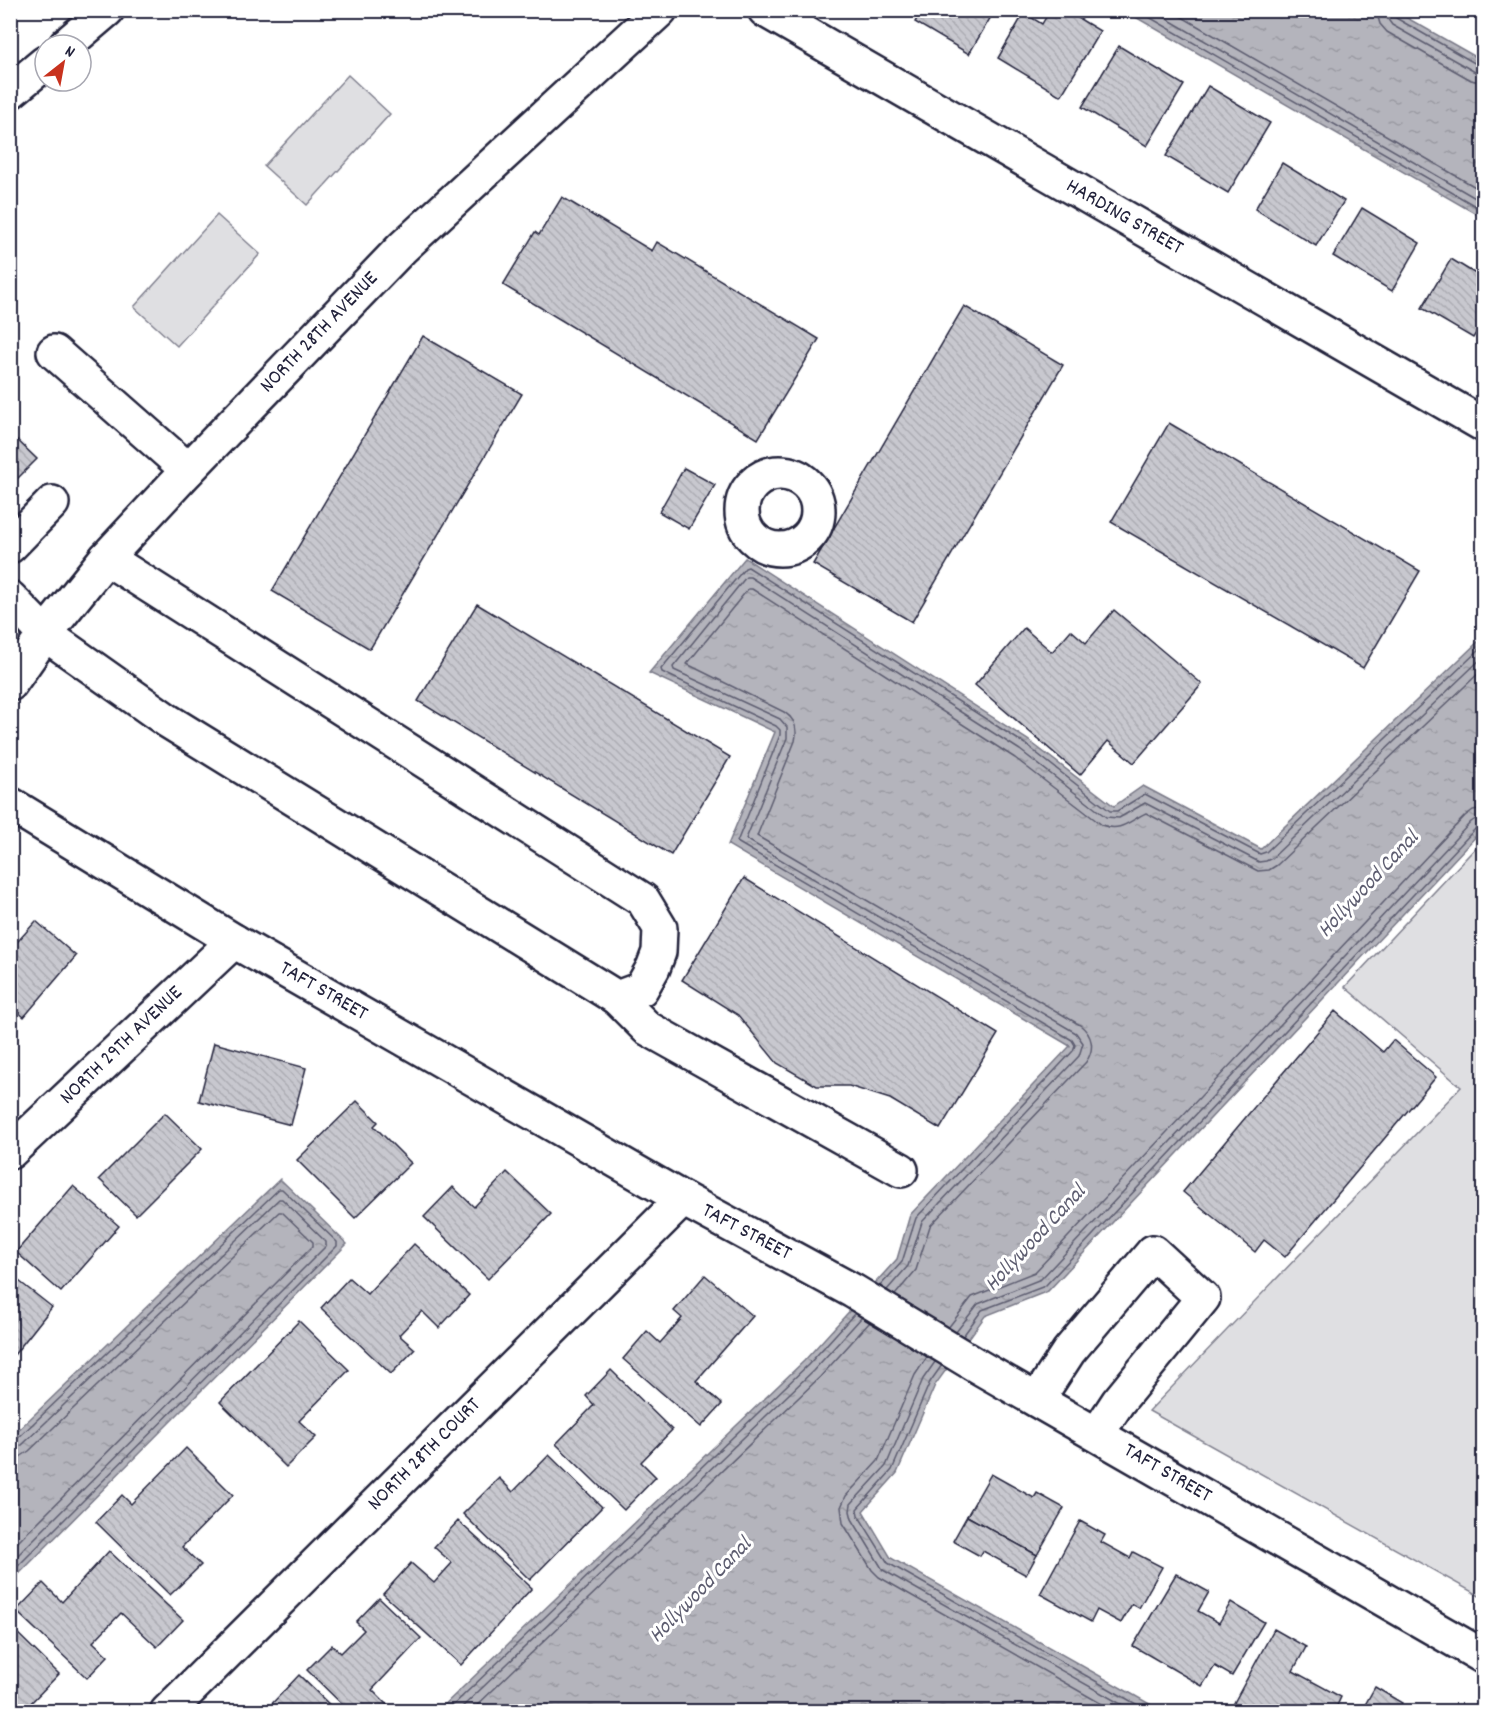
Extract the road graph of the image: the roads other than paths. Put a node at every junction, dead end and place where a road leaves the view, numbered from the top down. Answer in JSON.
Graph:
{"nodes":[{"id":1,"x":107,"y":10,"type":"edge"},
{"id":2,"x":660,"y":10,"type":"edge"},
{"id":3,"x":765,"y":10,"type":"edge"},
{"id":4,"x":80,"y":33,"type":"edge"},
{"id":5,"x":33,"y":73,"type":"edge"},
{"id":6,"x":10,"y":92,"type":"edge"},
{"id":7,"x":54,"y":351,"type":"dead end"},
{"id":8,"x":1484,"y":425,"type":"edge"},
{"id":9,"x":188,"y":470,"type":"junction"},
{"id":10,"x":52,"y":503,"type":"dead end"},
{"id":11,"x":10,"y":546,"type":"edge"},
{"id":12,"x":106,"y":558,"type":"junction"},
{"id":13,"x":10,"y":598,"type":"edge"},
{"id":14,"x":45,"y":634,"type":"junction"},
{"id":15,"x":10,"y":684,"type":"edge"},
{"id":16,"x":10,"y":804,"type":"edge"},
{"id":17,"x":234,"y":941,"type":"junction"},
{"id":18,"x":617,"y":998,"type":"junction"},
{"id":19,"x":10,"y":1152,"type":"edge"},
{"id":20,"x":901,"y":1170,"type":"dead end"},
{"id":21,"x":683,"y":1199,"type":"junction"},
{"id":22,"x":1036,"y":1400,"type":"junction"},
{"id":23,"x":1097,"y":1434,"type":"junction"},
{"id":24,"x":1484,"y":1657,"type":"edge"},
{"id":25,"x":167,"y":1712,"type":"edge"}],
"edges":[{"from":1,"to":4,"type":"main road"},
{"from":2,"to":9,"type":"main road","name":"NORTH 28TH AVENUE"},
{"from":3,"to":8,"type":"main road","name":"HARDING STREET"},
{"from":5,"to":6,"type":"main road"},
{"from":7,"to":9,"type":"main road"},
{"from":9,"to":12,"type":"main road","name":"NORTH 28TH AVENUE"},
{"from":10,"to":11,"type":"main road"},
{"from":12,"to":14,"type":"main road","name":"NORTH 28TH AVENUE"},
{"from":12,"to":18,"type":"main road"},
{"from":13,"to":14,"type":"main road"},
{"from":14,"to":15,"type":"main road","name":"NORTH 28TH AVENUE"},
{"from":14,"to":18,"type":"main road"},
{"from":16,"to":17,"type":"main road","name":"TAFT STREET"},
{"from":17,"to":19,"type":"main road","name":"NORTH 29TH AVENUE"},
{"from":17,"to":21,"type":"main road","name":"TAFT STREET"},
{"from":18,"to":20,"type":"main road"},
{"from":21,"to":22,"type":"main road","name":"TAFT STREET"},
{"from":21,"to":25,"type":"main road","name":"NORTH 28TH COURT"},
{"from":22,"to":23,"type":"main road","name":"TAFT STREET"},
{"from":22,"to":23,"type":"main road"},
{"from":23,"to":24,"type":"main road","name":"TAFT STREET"}]}
